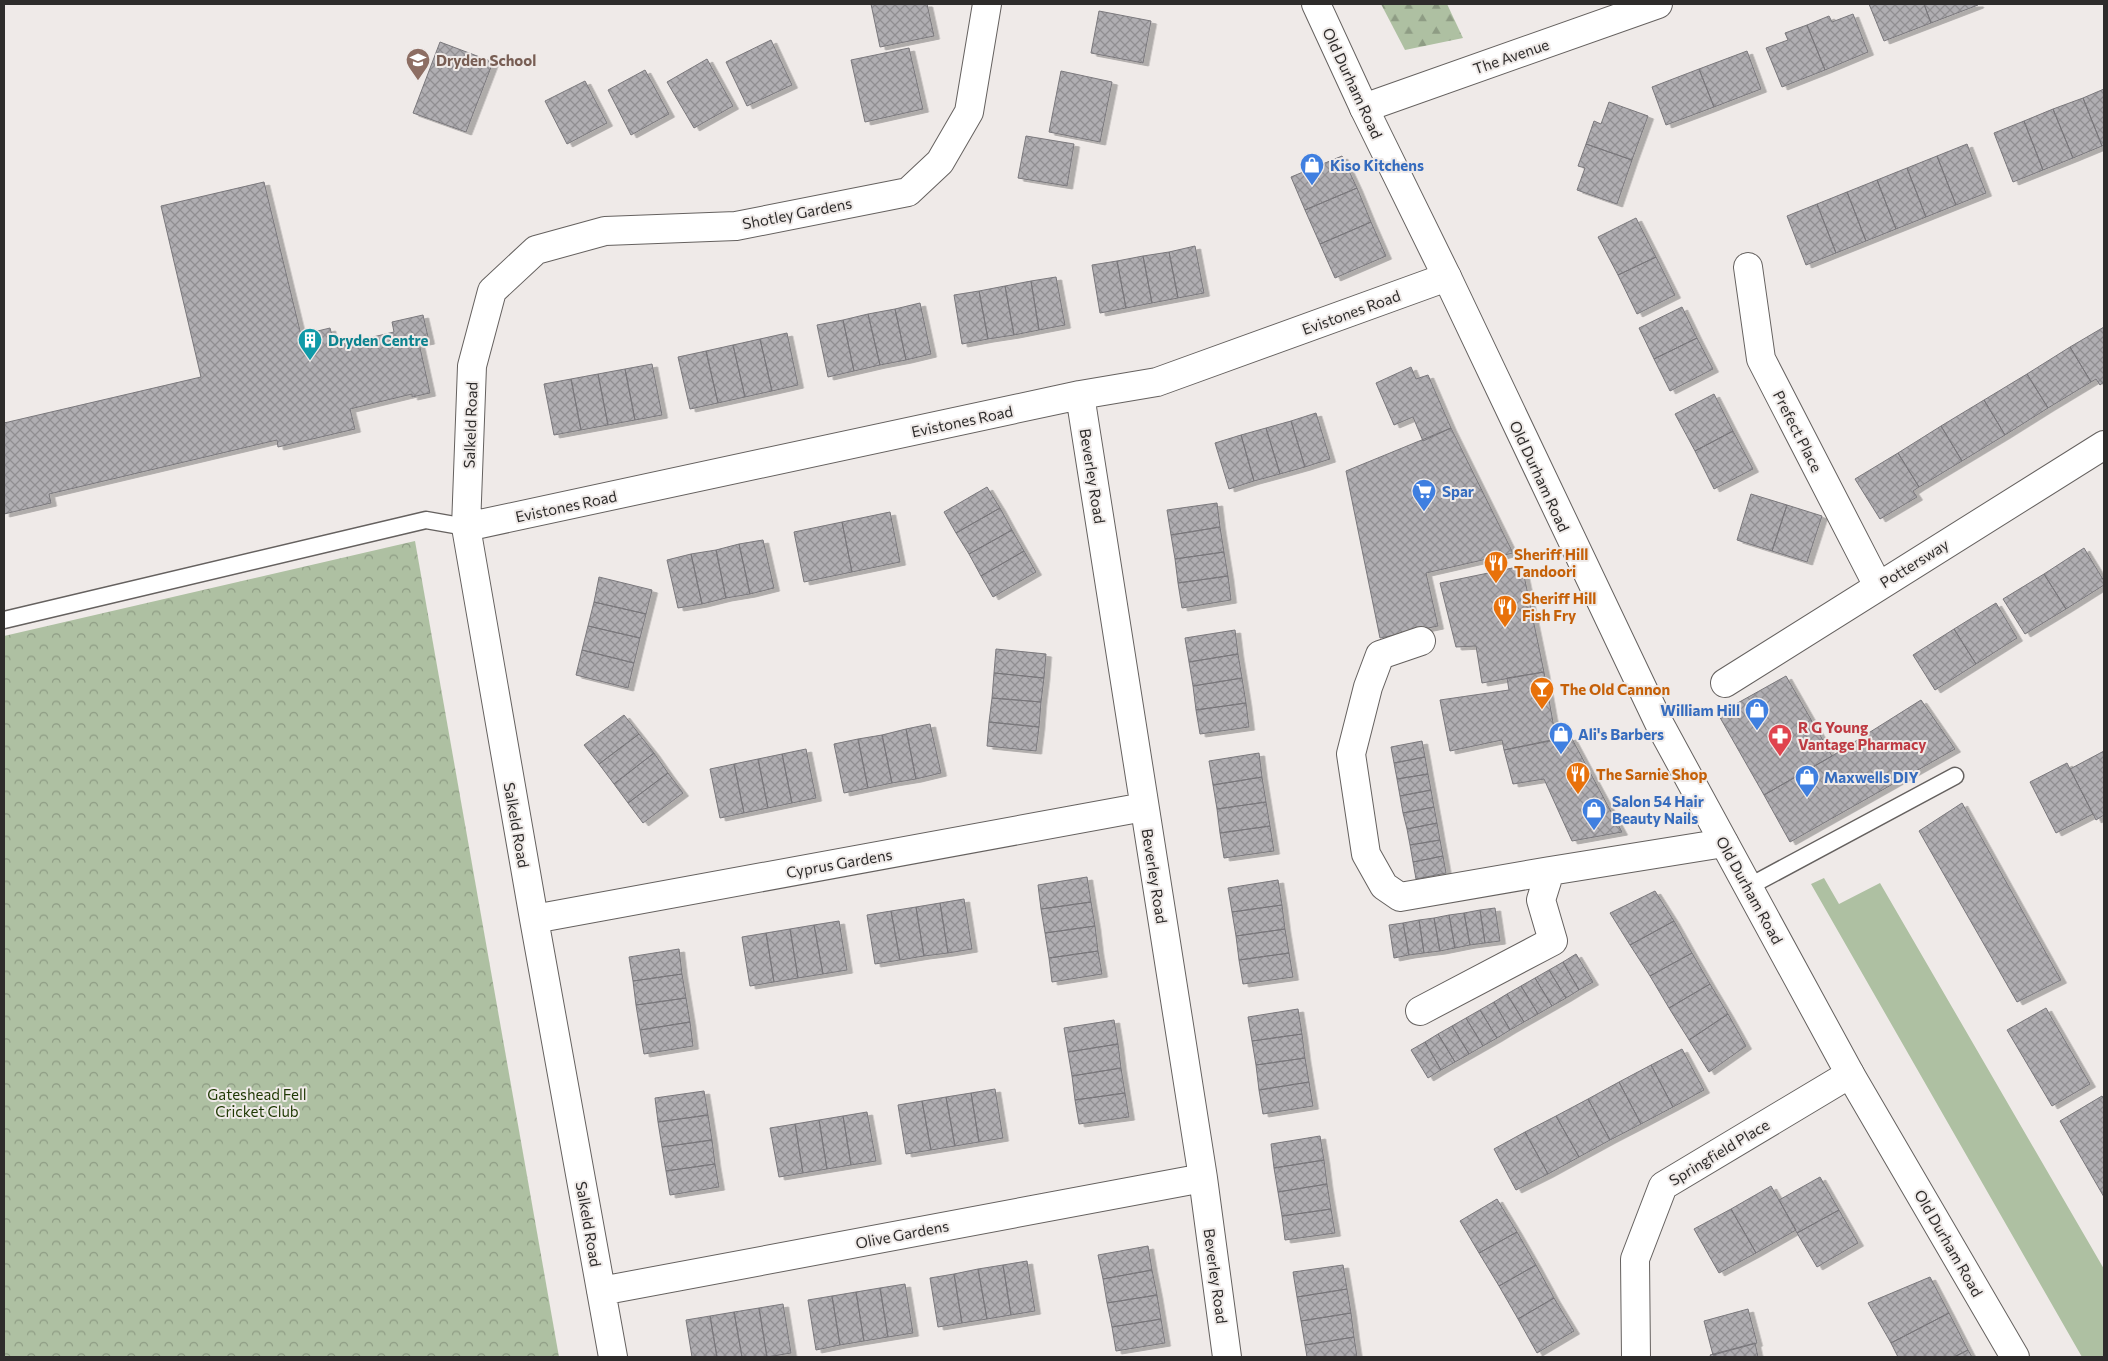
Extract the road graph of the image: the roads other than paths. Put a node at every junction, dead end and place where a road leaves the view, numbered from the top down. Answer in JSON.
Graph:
{"nodes":[{"id":1,"x":987,"y":4,"type":"edge"},
{"id":2,"x":1316,"y":4,"type":"edge"},
{"id":3,"x":1658,"y":4,"type":"edge"},
{"id":4,"x":1364,"y":108,"type":"junction"},
{"id":5,"x":1748,"y":267,"type":"dead end"},
{"id":6,"x":1447,"y":278,"type":"junction"},
{"id":7,"x":492,"y":292,"type":"joint"},
{"id":8,"x":1080,"y":395,"type":"junction"},
{"id":9,"x":2104,"y":445,"type":"edge"},
{"id":10,"x":466,"y":527,"type":"junction"},
{"id":11,"x":1878,"y":586,"type":"junction"},
{"id":12,"x":4,"y":620,"type":"edge"},
{"id":13,"x":1421,"y":641,"type":"dead end"},
{"id":14,"x":1725,"y":683,"type":"dead end"},
{"id":15,"x":1955,"y":776,"type":"dead end"},
{"id":16,"x":1144,"y":807,"type":"junction"},
{"id":17,"x":1724,"y":843,"type":"junction"},
{"id":18,"x":1550,"y":871,"type":"junction"},
{"id":19,"x":1748,"y":887,"type":"junction"},
{"id":20,"x":534,"y":919,"type":"junction"},
{"id":21,"x":1420,"y":1011,"type":"dead end"},
{"id":22,"x":1850,"y":1074,"type":"junction"},
{"id":23,"x":1203,"y":1178,"type":"junction"},
{"id":24,"x":601,"y":1291,"type":"junction"},
{"id":25,"x":613,"y":1357,"type":"edge"},
{"id":26,"x":1227,"y":1357,"type":"edge"},
{"id":27,"x":1636,"y":1357,"type":"edge"},
{"id":28,"x":2015,"y":1357,"type":"edge"}],
"edges":[{"from":1,"to":7,"type":"street","name":"Shotley Gardens"},
{"from":2,"to":4,"type":"street","name":"Old Durham Road"},
{"from":3,"to":4,"type":"street","name":"The Avenue"},
{"from":4,"to":6,"type":"street","name":"Old Durham Road"},
{"from":5,"to":11,"type":"street","name":"Prefect Place"},
{"from":6,"to":8,"type":"street","name":"Evistones Road"},
{"from":6,"to":17,"type":"street","name":"Old Durham Road"},
{"from":7,"to":10,"type":"street","name":"Salkeld Road"},
{"from":8,"to":10,"type":"street","name":"Evistones Road"},
{"from":8,"to":16,"type":"street","name":"Beverley Road"},
{"from":9,"to":11,"type":"street","name":"Pottersway"},
{"from":10,"to":12,"type":"lane"},
{"from":10,"to":20,"type":"street","name":"Salkeld Road"},
{"from":11,"to":14,"type":"street","name":"Pottersway"},
{"from":13,"to":18,"type":"street"},
{"from":15,"to":19,"type":"lane"},
{"from":16,"to":20,"type":"street","name":"Cyprus Gardens"},
{"from":16,"to":23,"type":"street","name":"Beverley Road"},
{"from":17,"to":18,"type":"street"},
{"from":17,"to":19,"type":"street","name":"Old Durham Road"},
{"from":18,"to":21,"type":"street"},
{"from":19,"to":22,"type":"street","name":"Old Durham Road"},
{"from":20,"to":24,"type":"street","name":"Salkeld Road"},
{"from":22,"to":27,"type":"street","name":"Springfield Place"},
{"from":22,"to":28,"type":"street","name":"Old Durham Road"},
{"from":23,"to":24,"type":"street","name":"Olive Gardens"},
{"from":23,"to":26,"type":"street","name":"Beverley Road"},
{"from":24,"to":25,"type":"street","name":"Salkeld Road"}]}
